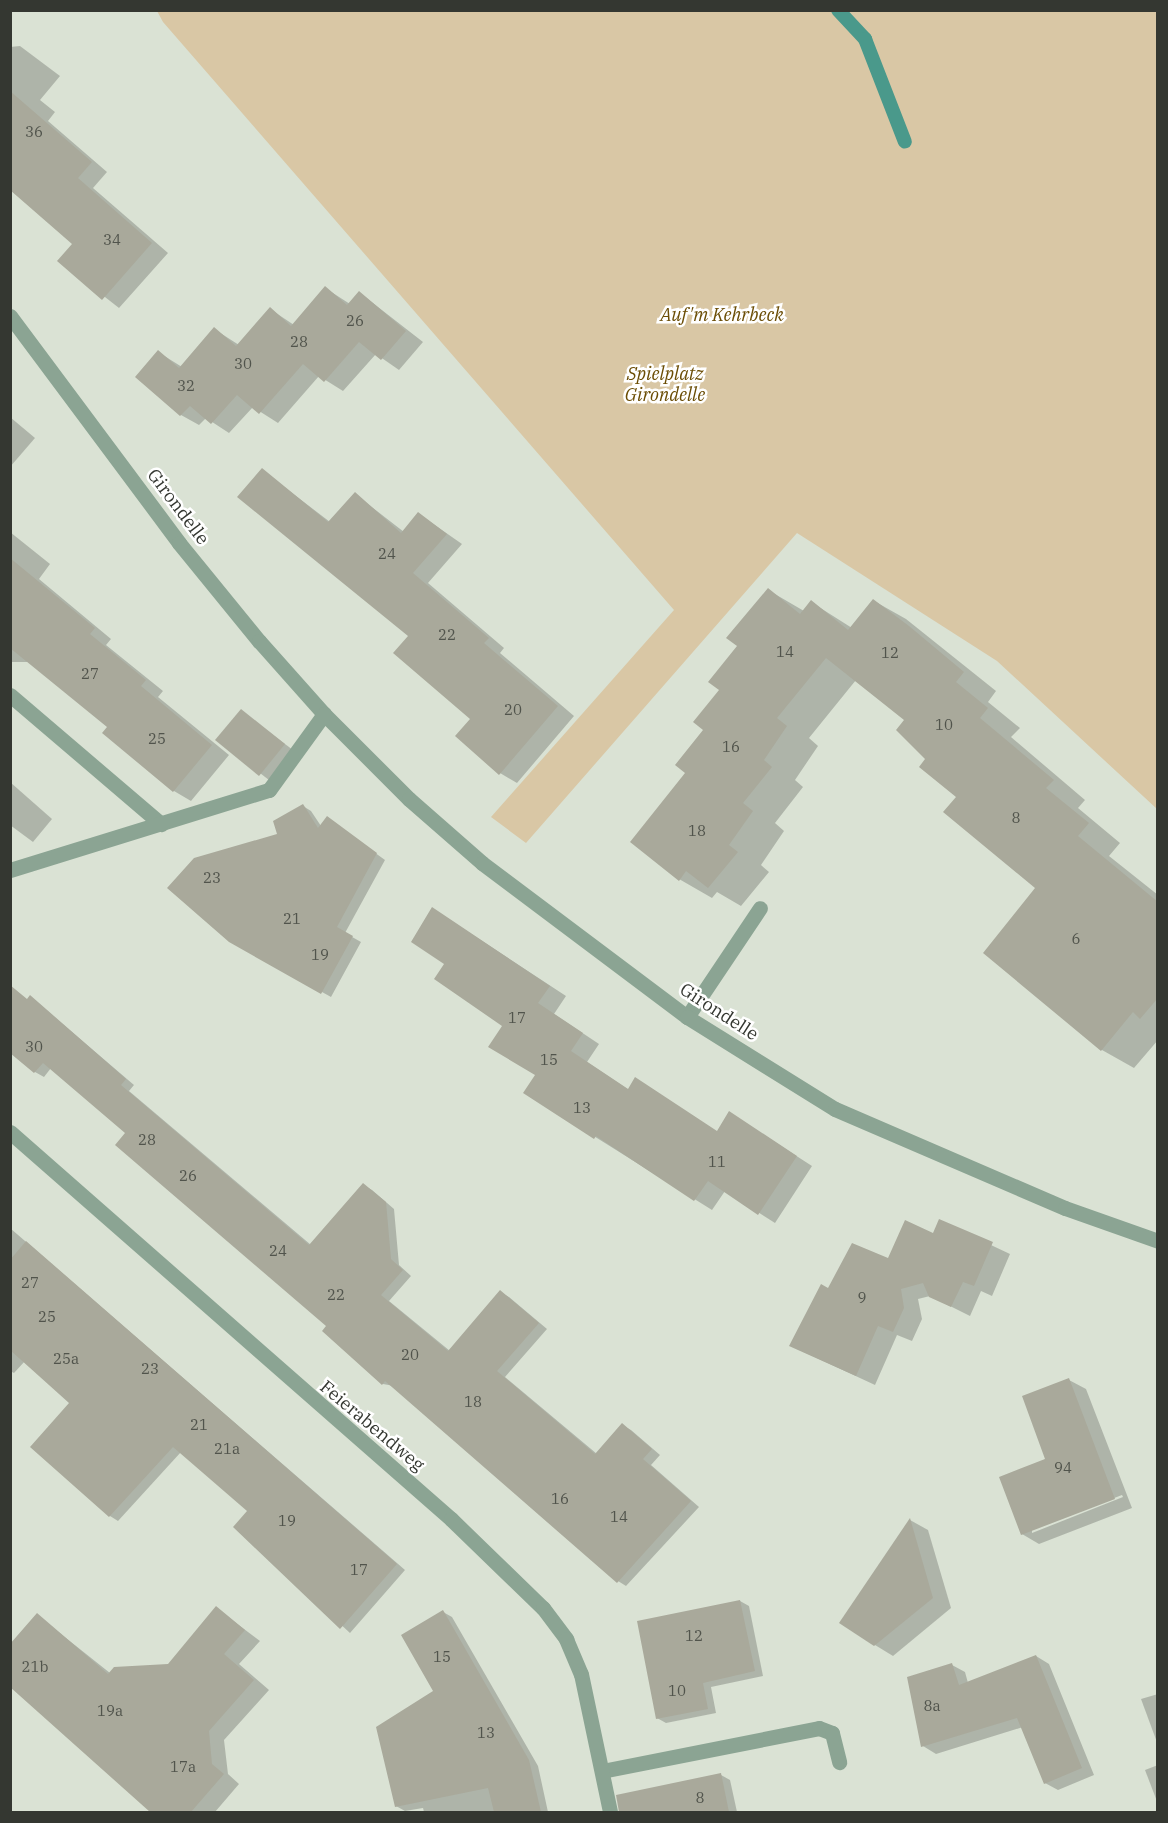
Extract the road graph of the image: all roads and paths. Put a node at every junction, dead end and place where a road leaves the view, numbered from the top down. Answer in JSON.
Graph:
{"nodes":[{"id":1,"x":10,"y":316,"type":"edge"},
{"id":2,"x":10,"y":695,"type":"edge"},
{"id":3,"x":324,"y":714,"type":"junction"},
{"id":4,"x":161,"y":824,"type":"junction"},
{"id":5,"x":10,"y":870,"type":"edge"},
{"id":6,"x":760,"y":908,"type":"dead end"},
{"id":7,"x":687,"y":1017,"type":"junction"},
{"id":8,"x":10,"y":1132,"type":"edge"},
{"id":9,"x":1158,"y":1241,"type":"edge"},
{"id":10,"x":839,"y":1762,"type":"dead end"},
{"id":11,"x":602,"y":1771,"type":"junction"},
{"id":12,"x":610,"y":1812,"type":"edge"}],
"edges":[{"from":1,"to":3,"type":"street","name":"Girondelle"},
{"from":2,"to":4,"type":"street"},
{"from":3,"to":4,"type":"street"},
{"from":3,"to":7,"type":"street","name":"Girondelle"},
{"from":4,"to":5,"type":"street"},
{"from":6,"to":7,"type":"street"},
{"from":7,"to":9,"type":"street","name":"Girondelle"},
{"from":8,"to":11,"type":"street","name":"Feierabendweg"},
{"from":10,"to":11,"type":"street"},
{"from":11,"to":12,"type":"street","name":"Feierabendweg"}]}
